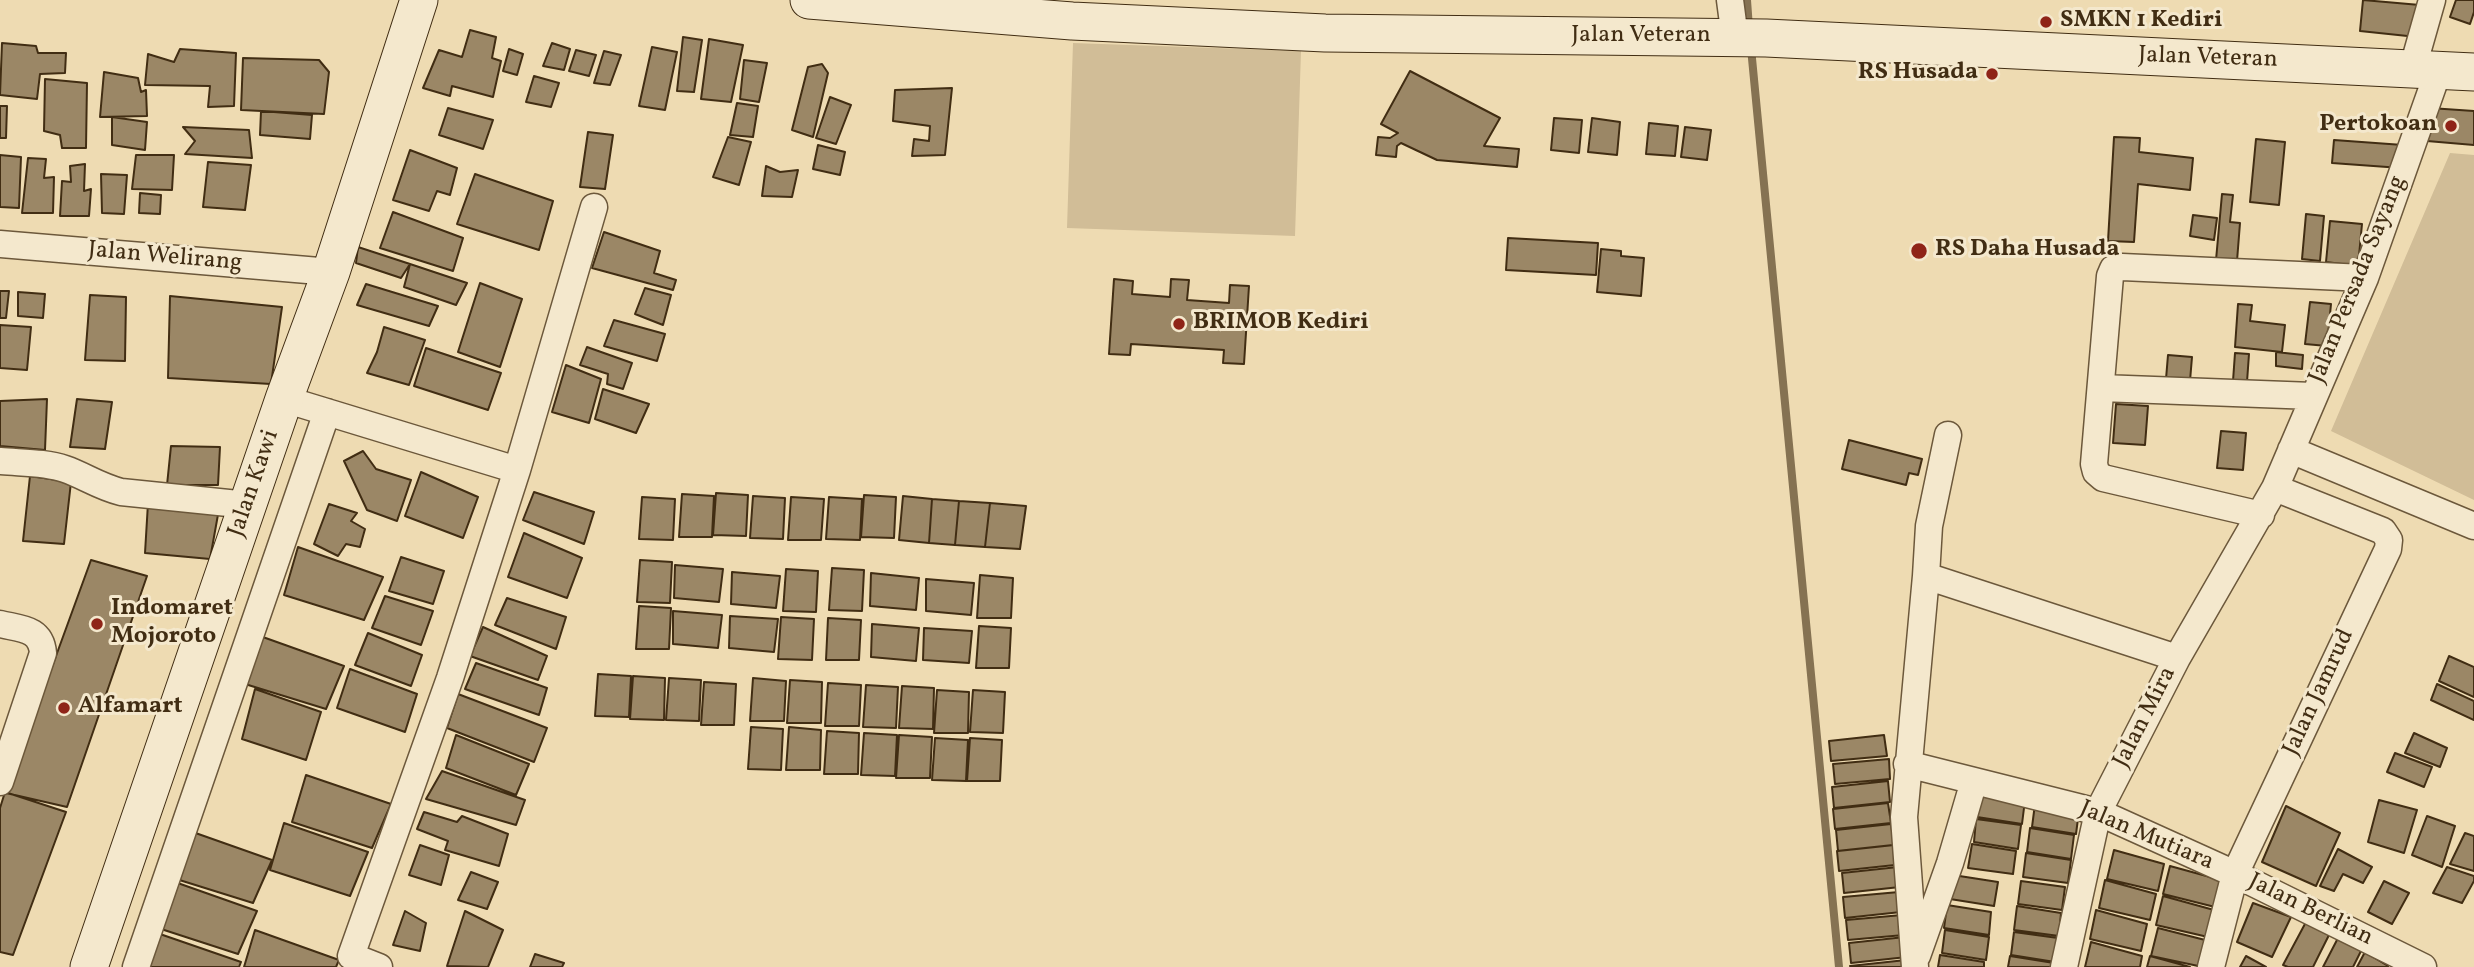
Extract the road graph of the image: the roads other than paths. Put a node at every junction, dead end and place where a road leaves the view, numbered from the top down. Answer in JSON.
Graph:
{"nodes":[{"id":1,"x":419,"y":0,"type":"edge"},
{"id":2,"x":809,"y":0,"type":"edge"},
{"id":3,"x":1730,"y":0,"type":"edge"},
{"id":4,"x":2432,"y":0,"type":"edge"},
{"id":5,"x":1748,"y":38,"type":"junction"},
{"id":6,"x":2442,"y":69,"type":"edge"},
{"id":7,"x":594,"y":206,"type":"dead end"},
{"id":8,"x":0,"y":244,"type":"edge"},
{"id":9,"x":331,"y":272,"type":"junction"},
{"id":10,"x":2365,"y":278,"type":"junction"},
{"id":11,"x":2102,"y":388,"type":"junction"},
{"id":12,"x":2313,"y":396,"type":"junction"},
{"id":13,"x":284,"y":399,"type":"junction"},
{"id":14,"x":327,"y":412,"type":"junction"},
{"id":15,"x":1948,"y":435,"type":"dead end"},
{"id":16,"x":2291,"y":450,"type":"junction"},
{"id":17,"x":0,"y":461,"type":"edge"},
{"id":18,"x":517,"y":470,"type":"junction"},
{"id":19,"x":2275,"y":488,"type":"junction"},
{"id":20,"x":247,"y":505,"type":"junction"},
{"id":21,"x":2261,"y":515,"type":"junction"},
{"id":22,"x":2474,"y":526,"type":"edge"},
{"id":23,"x":1926,"y":576,"type":"junction"},
{"id":24,"x":0,"y":624,"type":"edge"},
{"id":25,"x":2177,"y":658,"type":"junction"},
{"id":26,"x":1907,"y":764,"type":"junction"},
{"id":27,"x":1975,"y":781,"type":"junction"},
{"id":28,"x":0,"y":782,"type":"edge"},
{"id":29,"x":2098,"y":812,"type":"junction"},
{"id":30,"x":2235,"y":874,"type":"junction"},
{"id":31,"x":348,"y":962,"type":"edge"},
{"id":32,"x":1915,"y":965,"type":"edge"},
{"id":33,"x":89,"y":967,"type":"edge"},
{"id":34,"x":136,"y":967,"type":"edge"},
{"id":35,"x":379,"y":967,"type":"edge"},
{"id":36,"x":2064,"y":967,"type":"edge"},
{"id":37,"x":2211,"y":967,"type":"edge"},
{"id":38,"x":2423,"y":967,"type":"edge"}],
"edges":[{"from":1,"to":9,"type":"main road","name":"Jalan Kawi"},
{"from":2,"to":5,"type":"main road","name":"Jalan Veteran"},
{"from":3,"to":5,"type":"street"},
{"from":4,"to":6,"type":"street","name":"Jalan Persada Sayang"},
{"from":5,"to":6,"type":"main road","name":"Jalan Veteran"},
{"from":6,"to":10,"type":"street","name":"Jalan Persada Sayang"},
{"from":7,"to":18,"type":"street"},
{"from":8,"to":9,"type":"street","name":"Jalan Welirang"},
{"from":9,"to":13,"type":"main road","name":"Jalan Kawi"},
{"from":10,"to":11,"type":"street"},
{"from":10,"to":12,"type":"street","name":"Jalan Persada Sayang"},
{"from":11,"to":12,"type":"street"},
{"from":11,"to":21,"type":"street"},
{"from":12,"to":16,"type":"street","name":"Jalan Persada Sayang"},
{"from":13,"to":14,"type":"street"},
{"from":13,"to":20,"type":"main road","name":"Jalan Kawi"},
{"from":14,"to":18,"type":"street"},
{"from":14,"to":34,"type":"street"},
{"from":15,"to":23,"type":"street"},
{"from":16,"to":19,"type":"street","name":"Jalan Persada Sayang"},
{"from":16,"to":22,"type":"street"},
{"from":17,"to":20,"type":"street"},
{"from":18,"to":31,"type":"street"},
{"from":19,"to":21,"type":"street","name":"Jalan Mira"},
{"from":19,"to":30,"type":"street","name":"Jalan Jamrud"},
{"from":20,"to":33,"type":"main road","name":"Jalan Kawi"},
{"from":21,"to":25,"type":"street","name":"Jalan Mira"},
{"from":23,"to":25,"type":"street"},
{"from":23,"to":26,"type":"street"},
{"from":24,"to":28,"type":"street"},
{"from":25,"to":29,"type":"street","name":"Jalan Mira"},
{"from":26,"to":27,"type":"street","name":"Jalan Mutiara"},
{"from":26,"to":32,"type":"street"},
{"from":27,"to":29,"type":"street","name":"Jalan Mutiara"},
{"from":27,"to":32,"type":"street"},
{"from":29,"to":30,"type":"street","name":"Jalan Mutiara"},
{"from":29,"to":36,"type":"street","name":"Jalan Mira"},
{"from":30,"to":37,"type":"street","name":"Jalan Jamrud"},
{"from":30,"to":38,"type":"street","name":"Jalan Berlian"},
{"from":31,"to":35,"type":"street"}]}
